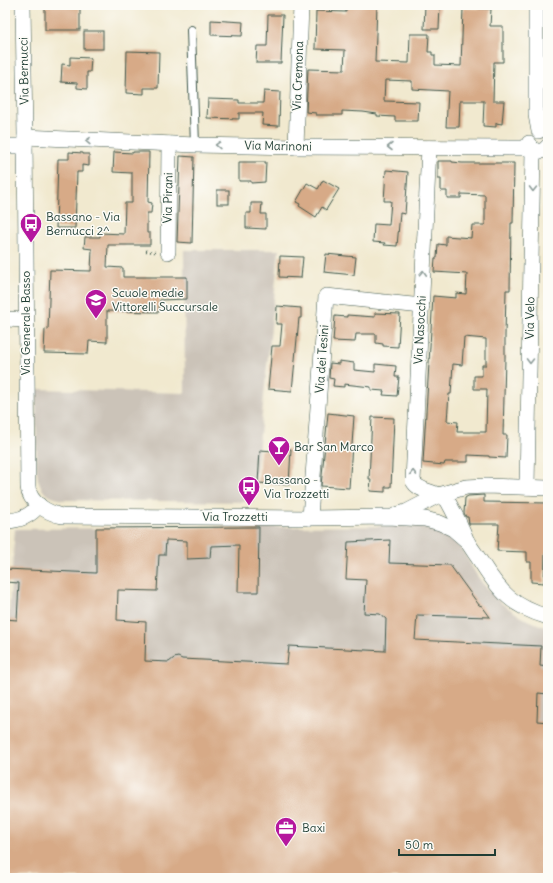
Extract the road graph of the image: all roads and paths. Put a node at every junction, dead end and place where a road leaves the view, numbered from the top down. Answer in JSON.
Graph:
{"nodes":[{"id":1,"x":23,"y":5,"type":"edge"},
{"id":2,"x":301,"y":5,"type":"edge"},
{"id":3,"x":536,"y":5,"type":"edge"},
{"id":4,"x":191,"y":30,"type":"dead end"},
{"id":5,"x":542,"y":53,"type":"edge"},
{"id":6,"x":544,"y":134,"type":"edge"},
{"id":7,"x":25,"y":142,"type":"junction"},
{"id":8,"x":169,"y":144,"type":"junction"},
{"id":9,"x":195,"y":145,"type":"junction"},
{"id":10,"x":5,"y":146,"type":"edge"},
{"id":11,"x":548,"y":146,"type":"edge"},
{"id":12,"x":296,"y":147,"type":"junction"},
{"id":13,"x":429,"y":148,"type":"junction"},
{"id":14,"x":532,"y":149,"type":"junction"},
{"id":15,"x":168,"y":252,"type":"dead end"},
{"id":16,"x":422,"y":306,"type":"junction"},
{"id":17,"x":5,"y":319,"type":"edge"},
{"id":18,"x":26,"y":320,"type":"junction"},
{"id":19,"x":527,"y":487,"type":"junction"},
{"id":20,"x":548,"y":488,"type":"edge"},
{"id":21,"x":440,"y":495,"type":"junction"},
{"id":22,"x":38,"y":505,"type":"junction"},
{"id":23,"x":388,"y":517,"type":"junction"},
{"id":24,"x":310,"y":518,"type":"junction"},
{"id":25,"x":5,"y":521,"type":"edge"},
{"id":26,"x":467,"y":541,"type":"junction"},
{"id":27,"x":548,"y":617,"type":"edge"}],
"edges":[{"from":1,"to":7,"type":"street","name":"Via Bernucci"},
{"from":2,"to":12,"type":"street","name":"Via Cremona"},
{"from":3,"to":5,"type":"street","name":"Via Velo"},
{"from":4,"to":9,"type":"lane"},
{"from":5,"to":6,"type":"street","name":"Via Velo"},
{"from":6,"to":14,"type":"street","name":"Via Velo"},
{"from":8,"to":7,"type":"street","name":"Via Marinoni","one_way":true},
{"from":7,"to":10,"type":"street","name":"Via Marinoni"},
{"from":7,"to":18,"type":"street","name":"Via Generale Basso"},
{"from":8,"to":9,"type":"street","name":"Via Marinoni"},
{"from":8,"to":15,"type":"street","name":"Via Pirani"},
{"from":12,"to":9,"type":"street","name":"Via Marinoni","one_way":true},
{"from":11,"to":14,"type":"street"},
{"from":13,"to":12,"type":"street","name":"Via Marinoni","one_way":true},
{"from":13,"to":14,"type":"street","name":"Via Marinoni"},
{"from":16,"to":13,"type":"street","name":"Via Nasocchi","one_way":true},
{"from":14,"to":19,"type":"street","name":"Via Velo","one_way":true},
{"from":21,"to":16,"type":"street","name":"Via Nasocchi","one_way":true},
{"from":16,"to":24,"type":"street","name":"Via dei Tesini"},
{"from":17,"to":18,"type":"street"},
{"from":18,"to":22,"type":"street","name":"Via Generale Basso"},
{"from":19,"to":20,"type":"street"},
{"from":19,"to":21,"type":"street"},
{"from":21,"to":23,"type":"street"},
{"from":21,"to":26,"type":"street","name":"Via Trozzetti"},
{"from":22,"to":24,"type":"street","name":"Via Trozzetti"},
{"from":22,"to":25,"type":"street"},
{"from":23,"to":24,"type":"street","name":"Via Trozzetti"},
{"from":23,"to":26,"type":"street","name":"Via Trozzetti"},
{"from":26,"to":27,"type":"street","name":"Via Trozzetti"}]}
